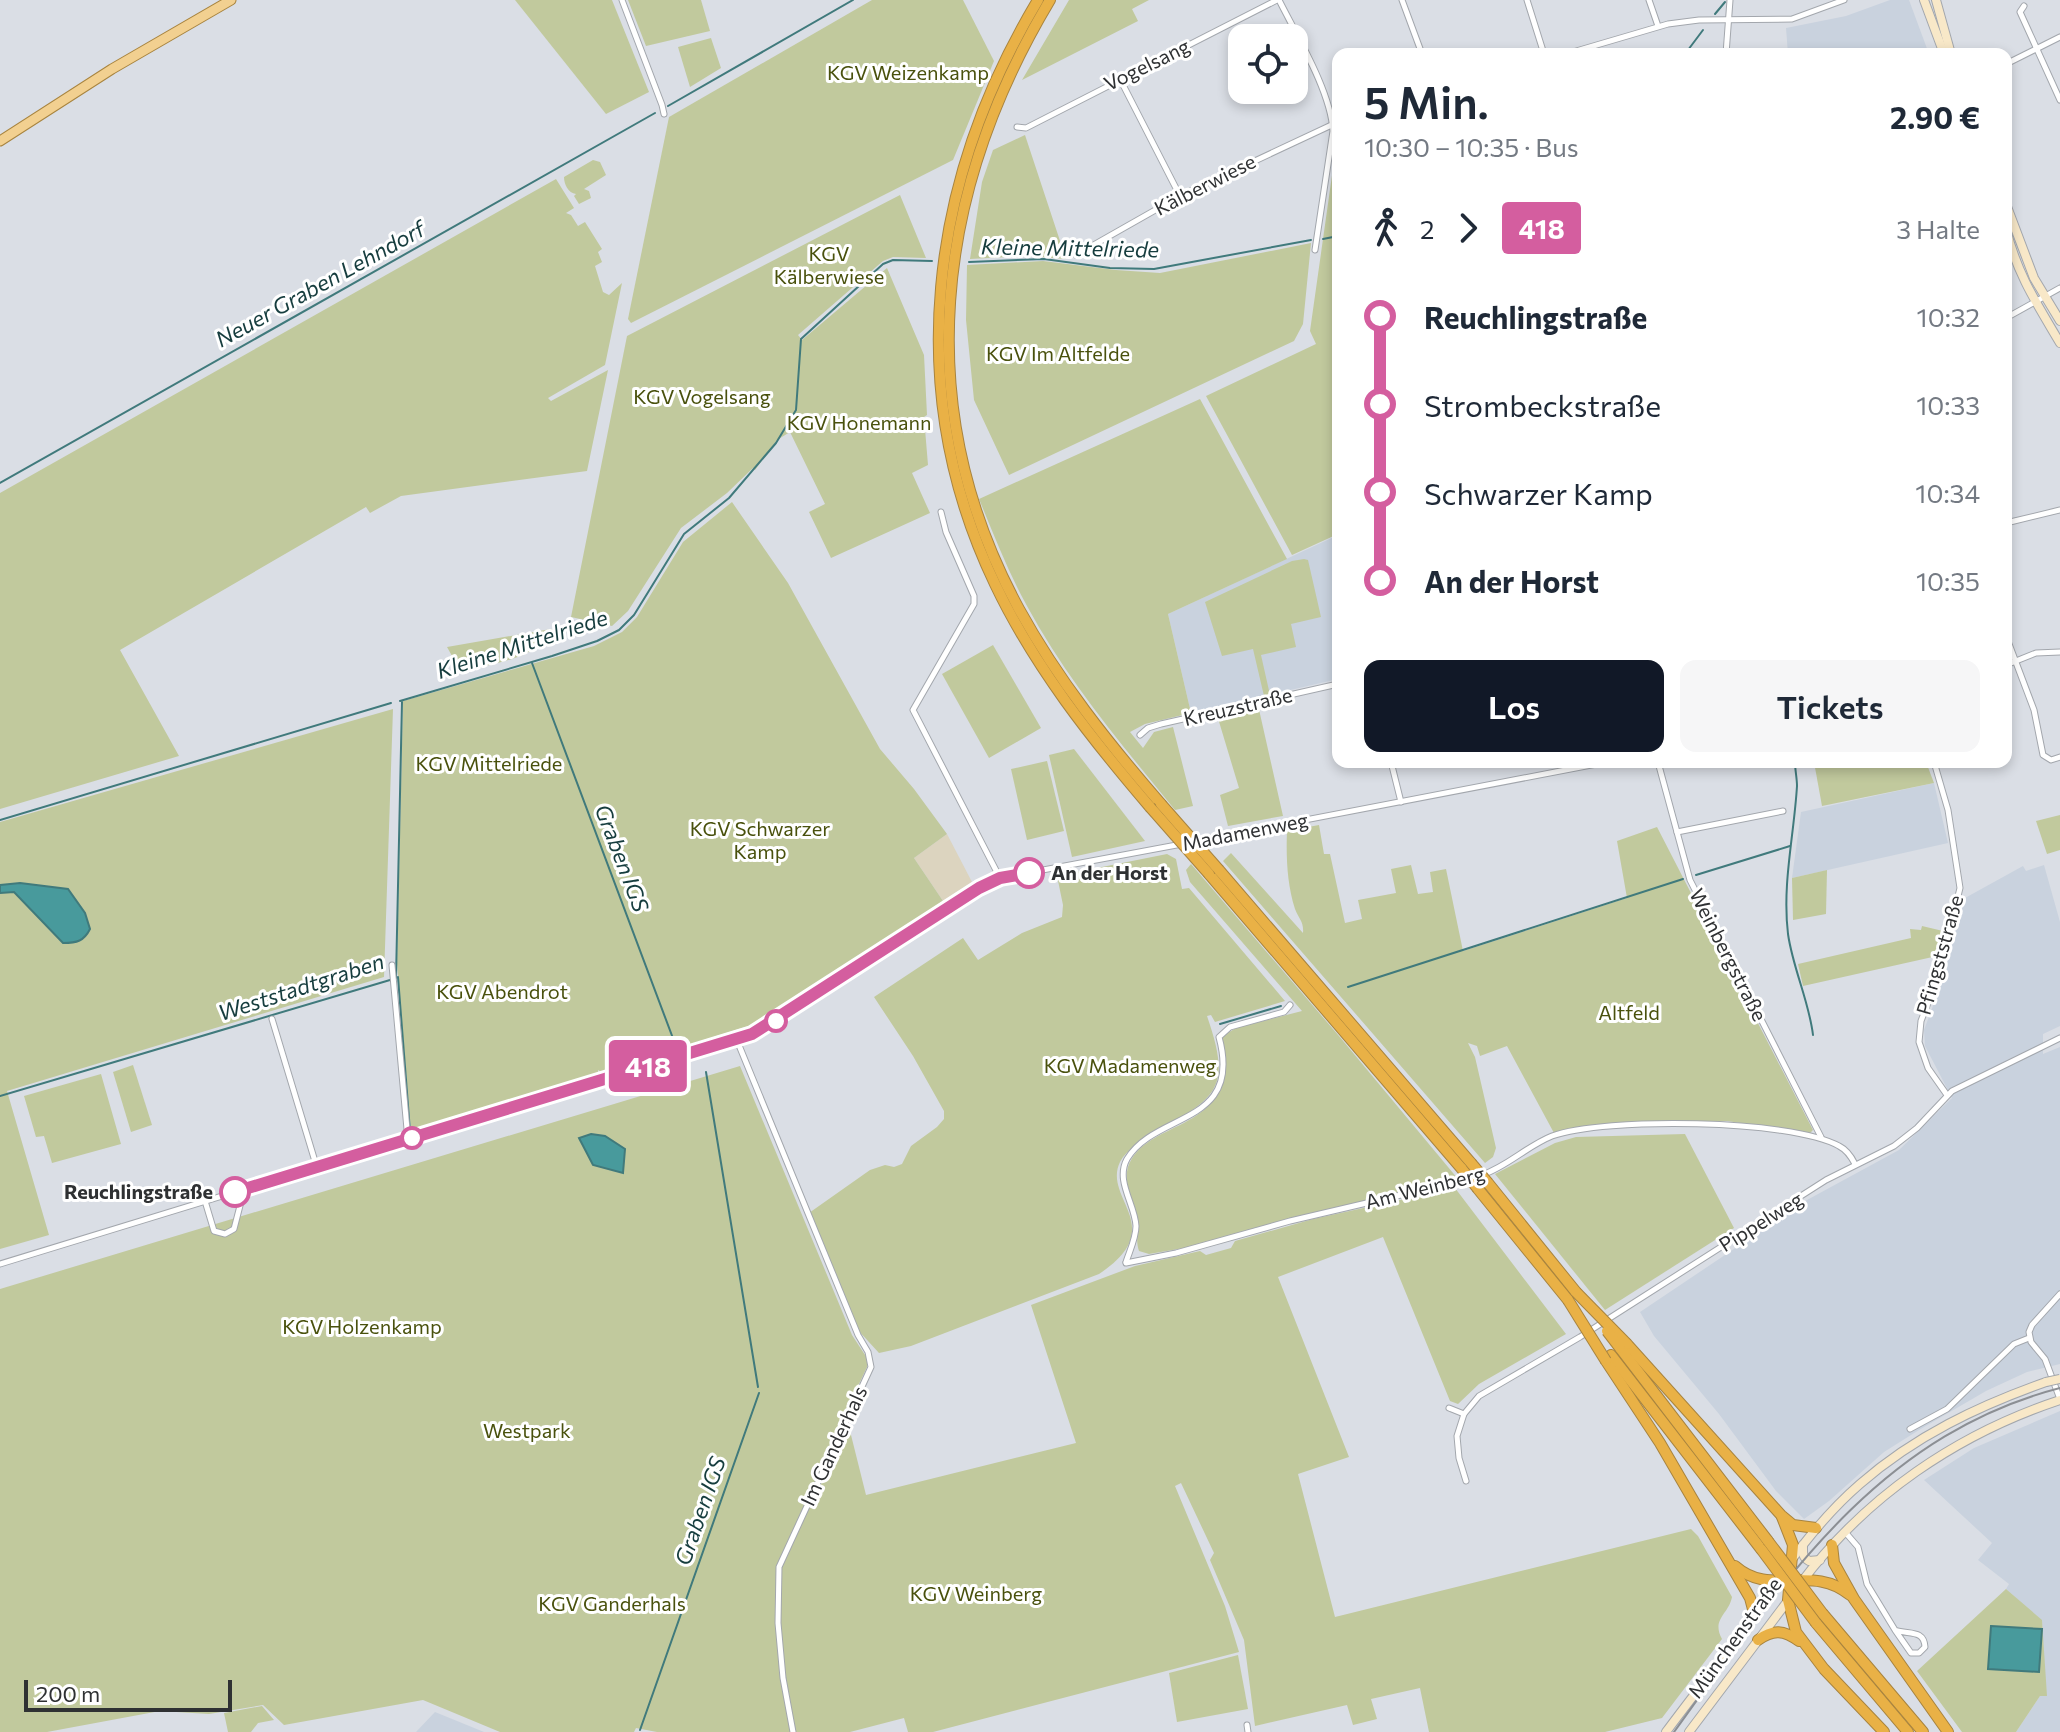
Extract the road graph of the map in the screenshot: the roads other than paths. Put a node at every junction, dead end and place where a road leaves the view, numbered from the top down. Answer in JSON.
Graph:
{"nodes":[{"id":1,"x":231,"y":0,"type":"edge"},
{"id":2,"x":622,"y":0,"type":"edge"},
{"id":3,"x":1038,"y":0,"type":"edge"},
{"id":4,"x":1050,"y":0,"type":"edge"},
{"id":5,"x":1278,"y":0,"type":"edge"},
{"id":6,"x":1402,"y":0,"type":"edge"},
{"id":7,"x":1527,"y":0,"type":"edge"},
{"id":8,"x":1649,"y":0,"type":"edge"},
{"id":9,"x":1730,"y":0,"type":"edge"},
{"id":10,"x":1844,"y":0,"type":"edge"},
{"id":11,"x":1924,"y":0,"type":"edge"},
{"id":12,"x":1936,"y":0,"type":"edge"},
{"id":13,"x":1830,"y":2,"type":"edge"},
{"id":14,"x":2024,"y":6,"type":"dead end"},
{"id":15,"x":1728,"y":21,"type":"junction"},
{"id":16,"x":1658,"y":26,"type":"junction"},
{"id":17,"x":2060,"y":37,"type":"edge"},
{"id":18,"x":1420,"y":48,"type":"edge"},
{"id":19,"x":1542,"y":48,"type":"edge"},
{"id":20,"x":1586,"y":48,"type":"edge"},
{"id":21,"x":1726,"y":48,"type":"edge"},
{"id":22,"x":1942,"y":48,"type":"edge"},
{"id":23,"x":1949,"y":48,"type":"edge"},
{"id":24,"x":2036,"y":48,"type":"junction"},
{"id":25,"x":2012,"y":61,"type":"edge"},
{"id":26,"x":1120,"y":79,"type":"junction"},
{"id":27,"x":2060,"y":100,"type":"edge"},
{"id":28,"x":1332,"y":113,"type":"edge"},
{"id":29,"x":664,"y":114,"type":"dead end"},
{"id":30,"x":1332,"y":125,"type":"edge"},
{"id":31,"x":1017,"y":127,"type":"dead end"},
{"id":32,"x":0,"y":141,"type":"edge"},
{"id":33,"x":1332,"y":147,"type":"edge"},
{"id":34,"x":1180,"y":196,"type":"junction"},
{"id":35,"x":2012,"y":220,"type":"edge"},
{"id":36,"x":1315,"y":250,"type":"dead end"},
{"id":37,"x":2012,"y":252,"type":"edge"},
{"id":38,"x":1076,"y":255,"type":"dead end"},
{"id":39,"x":2060,"y":288,"type":"edge"},
{"id":40,"x":2045,"y":297,"type":"junction"},
{"id":41,"x":2036,"y":303,"type":"junction"},
{"id":42,"x":2012,"y":315,"type":"edge"},
{"id":43,"x":2060,"y":321,"type":"edge"},
{"id":44,"x":2060,"y":343,"type":"edge"},
{"id":45,"x":964,"y":487,"type":"junction"},
{"id":46,"x":2060,"y":510,"type":"edge"},
{"id":47,"x":941,"y":512,"type":"dead end"},
{"id":48,"x":2012,"y":522,"type":"edge"},
{"id":49,"x":2012,"y":650,"type":"edge"},
{"id":50,"x":2060,"y":652,"type":"edge"},
{"id":51,"x":2016,"y":660,"type":"junction"},
{"id":52,"x":2012,"y":662,"type":"edge"},
{"id":53,"x":1332,"y":685,"type":"edge"},
{"id":54,"x":1140,"y":735,"type":"dead end"},
{"id":55,"x":2060,"y":757,"type":"edge"},
{"id":56,"x":1392,"y":768,"type":"edge"},
{"id":57,"x":1576,"y":768,"type":"edge"},
{"id":58,"x":1660,"y":768,"type":"edge"},
{"id":59,"x":1936,"y":768,"type":"edge"},
{"id":60,"x":1401,"y":802,"type":"junction"},
{"id":61,"x":1783,"y":811,"type":"dead end"},
{"id":62,"x":1677,"y":832,"type":"junction"},
{"id":63,"x":1000,"y":878,"type":"junction"},
{"id":64,"x":392,"y":965,"type":"dead end"},
{"id":65,"x":1290,"y":1005,"type":"dead end"},
{"id":66,"x":272,"y":1019,"type":"dead end"},
{"id":67,"x":736,"y":1038,"type":"junction"},
{"id":68,"x":2060,"y":1038,"type":"edge"},
{"id":69,"x":1947,"y":1095,"type":"junction"},
{"id":70,"x":1822,"y":1138,"type":"junction"},
{"id":71,"x":408,"y":1140,"type":"junction"},
{"id":72,"x":1855,"y":1164,"type":"junction"},
{"id":73,"x":317,"y":1168,"type":"junction"},
{"id":74,"x":250,"y":1188,"type":"junction"},
{"id":75,"x":205,"y":1201,"type":"junction"},
{"id":76,"x":0,"y":1264,"type":"edge"},
{"id":77,"x":2060,"y":1294,"type":"edge"},
{"id":78,"x":1572,"y":1296,"type":"junction"},
{"id":79,"x":2029,"y":1335,"type":"junction"},
{"id":80,"x":1616,"y":1352,"type":"junction"},
{"id":81,"x":2060,"y":1379,"type":"edge"},
{"id":82,"x":2058,"y":1400,"type":"edge"},
{"id":83,"x":1449,"y":1408,"type":"dead end"},
{"id":84,"x":1464,"y":1414,"type":"junction"},
{"id":85,"x":1910,"y":1429,"type":"dead end"},
{"id":86,"x":1466,"y":1481,"type":"dead end"},
{"id":87,"x":1781,"y":1515,"type":"junction"},
{"id":88,"x":1816,"y":1528,"type":"junction"},
{"id":89,"x":1845,"y":1532,"type":"junction"},
{"id":90,"x":1803,"y":1545,"type":"junction"},
{"id":91,"x":1832,"y":1545,"type":"junction"},
{"id":92,"x":1794,"y":1556,"type":"junction"},
{"id":93,"x":1728,"y":1560,"type":"junction"},
{"id":94,"x":1820,"y":1560,"type":"junction"},
{"id":95,"x":1804,"y":1579,"type":"junction"},
{"id":96,"x":1790,"y":1581,"type":"junction"},
{"id":97,"x":1776,"y":1582,"type":"junction"},
{"id":98,"x":1854,"y":1599,"type":"junction"},
{"id":99,"x":1788,"y":1600,"type":"junction"},
{"id":100,"x":1754,"y":1613,"type":"junction"},
{"id":101,"x":1819,"y":1619,"type":"junction"},
{"id":102,"x":1895,"y":1630,"type":"junction"},
{"id":103,"x":1758,"y":1640,"type":"junction"},
{"id":104,"x":1802,"y":1643,"type":"junction"},
{"id":105,"x":793,"y":1732,"type":"edge"},
{"id":106,"x":1666,"y":1732,"type":"edge"},
{"id":107,"x":1689,"y":1732,"type":"edge"},
{"id":108,"x":1884,"y":1732,"type":"edge"},
{"id":109,"x":1908,"y":1732,"type":"edge"},
{"id":110,"x":1923,"y":1732,"type":"edge"},
{"id":111,"x":1948,"y":1732,"type":"edge"}],
"edges":[{"from":1,"to":32,"type":"main road"},
{"from":2,"to":29,"type":"street"},
{"from":3,"to":45,"type":"highway"},
{"from":4,"to":45,"type":"highway"},
{"from":5,"to":26,"type":"street","name":"Vogelsang"},
{"from":5,"to":28,"type":"street"},
{"from":6,"to":18,"type":"street"},
{"from":7,"to":19,"type":"street"},
{"from":8,"to":16,"type":"street"},
{"from":9,"to":15,"type":"street"},
{"from":10,"to":13,"type":"street"},
{"from":11,"to":22,"type":"main road"},
{"from":12,"to":23,"type":"main road"},
{"from":13,"to":15,"type":"street"},
{"from":14,"to":24,"type":"street"},
{"from":15,"to":16,"type":"street"},
{"from":15,"to":21,"type":"street"},
{"from":16,"to":20,"type":"street"},
{"from":17,"to":24,"type":"street"},
{"from":24,"to":25,"type":"street"},
{"from":24,"to":27,"type":"street"},
{"from":26,"to":31,"type":"street","name":"Vogelsang"},
{"from":26,"to":34,"type":"street"},
{"from":30,"to":34,"type":"street","name":"Kälberwiese"},
{"from":33,"to":36,"type":"street"},
{"from":34,"to":38,"type":"street","name":"Kälberwiese"},
{"from":35,"to":40,"type":"main road"},
{"from":37,"to":41,"type":"main road"},
{"from":39,"to":40,"type":"street"},
{"from":40,"to":41,"type":"street"},
{"from":40,"to":43,"type":"main road"},
{"from":41,"to":42,"type":"street"},
{"from":41,"to":44,"type":"main road"},
{"from":45,"to":78,"type":"highway","bridge":true},
{"from":46,"to":48,"type":"street"},
{"from":47,"to":63,"type":"street"},
{"from":49,"to":51,"type":"street"},
{"from":50,"to":51,"type":"street"},
{"from":51,"to":52,"type":"street"},
{"from":51,"to":55,"type":"street"},
{"from":53,"to":54,"type":"street","name":"Kreuzstraße"},
{"from":56,"to":60,"type":"street"},
{"from":57,"to":60,"type":"street","name":"Madamenweg"},
{"from":58,"to":62,"type":"street","name":"Weinbergstraße"},
{"from":59,"to":69,"type":"street","name":"Pfingststraße"},
{"from":60,"to":63,"type":"street","name":"Madamenweg"},
{"from":61,"to":62,"type":"street"},
{"from":62,"to":70,"type":"street","name":"Weinbergstraße"},
{"from":63,"to":67,"type":"street","name":"Madamenweg"},
{"from":64,"to":71,"type":"street"},
{"from":65,"to":70,"type":"street","name":"Am Weinberg"},
{"from":66,"to":73,"type":"street"},
{"from":67,"to":71,"type":"street","name":"Madamenweg"},
{"from":67,"to":105,"type":"street","name":"Im Ganderhals"},
{"from":68,"to":69,"type":"street","name":"Pippelweg"},
{"from":69,"to":72,"type":"street","name":"Pippelweg"},
{"from":70,"to":72,"type":"street","name":"Am Weinberg"},
{"from":71,"to":73,"type":"street","name":"Madamenweg"},
{"from":72,"to":84,"type":"street","name":"Pippelweg"},
{"from":73,"to":74,"type":"street","name":"Madamenweg"},
{"from":74,"to":75,"type":"street","name":"Madamenweg"},
{"from":74,"to":75,"type":"street"},
{"from":75,"to":76,"type":"street","name":"Madamenweg"},
{"from":77,"to":79,"type":"street"},
{"from":78,"to":80,"type":"highway","bridge":true},
{"from":78,"to":80,"type":"highway","bridge":true},
{"from":79,"to":82,"type":"street"},
{"from":79,"to":85,"type":"street"},
{"from":80,"to":87,"type":"highway"},
{"from":80,"to":93,"type":"highway"},
{"from":80,"to":101,"type":"highway","bridge":true},
{"from":81,"to":88,"type":"main road","name":"Münchenstraße","bridge":true},
{"from":82,"to":89,"type":"main road","name":"Münchenstraße"},
{"from":83,"to":84,"type":"street"},
{"from":84,"to":86,"type":"street"},
{"from":87,"to":88,"type":"highway"},
{"from":87,"to":92,"type":"highway"},
{"from":88,"to":90,"type":"main road","name":"Münchenstraße"},
{"from":89,"to":91,"type":"main road","name":"Münchenstraße"},
{"from":89,"to":102,"type":"street"},
{"from":90,"to":92,"type":"main road","name":"Münchenstraße"},
{"from":90,"to":94,"type":"main road"},
{"from":91,"to":94,"type":"main road","name":"Münchenstraße"},
{"from":91,"to":98,"type":"highway"},
{"from":92,"to":96,"type":"highway"},
{"from":92,"to":97,"type":"main road","name":"Münchenstraße"},
{"from":93,"to":97,"type":"highway"},
{"from":93,"to":100,"type":"highway"},
{"from":94,"to":95,"type":"main road","name":"Münchenstraße"},
{"from":95,"to":96,"type":"highway"},
{"from":95,"to":98,"type":"highway"},
{"from":95,"to":99,"type":"main road","name":"Münchenstraße"},
{"from":96,"to":97,"type":"highway"},
{"from":96,"to":99,"type":"highway"},
{"from":97,"to":100,"type":"main road","name":"Münchenstraße"},
{"from":98,"to":111,"type":"highway"},
{"from":99,"to":103,"type":"main road","name":"Münchenstraße"},
{"from":99,"to":104,"type":"highway"},
{"from":100,"to":106,"type":"main road","name":"Münchenstraße"},
{"from":101,"to":109,"type":"highway"},
{"from":101,"to":110,"type":"highway"},
{"from":102,"to":102,"type":"street"},
{"from":103,"to":104,"type":"highway"},
{"from":103,"to":107,"type":"main road","name":"Münchenstraße"},
{"from":104,"to":108,"type":"highway"}]}
